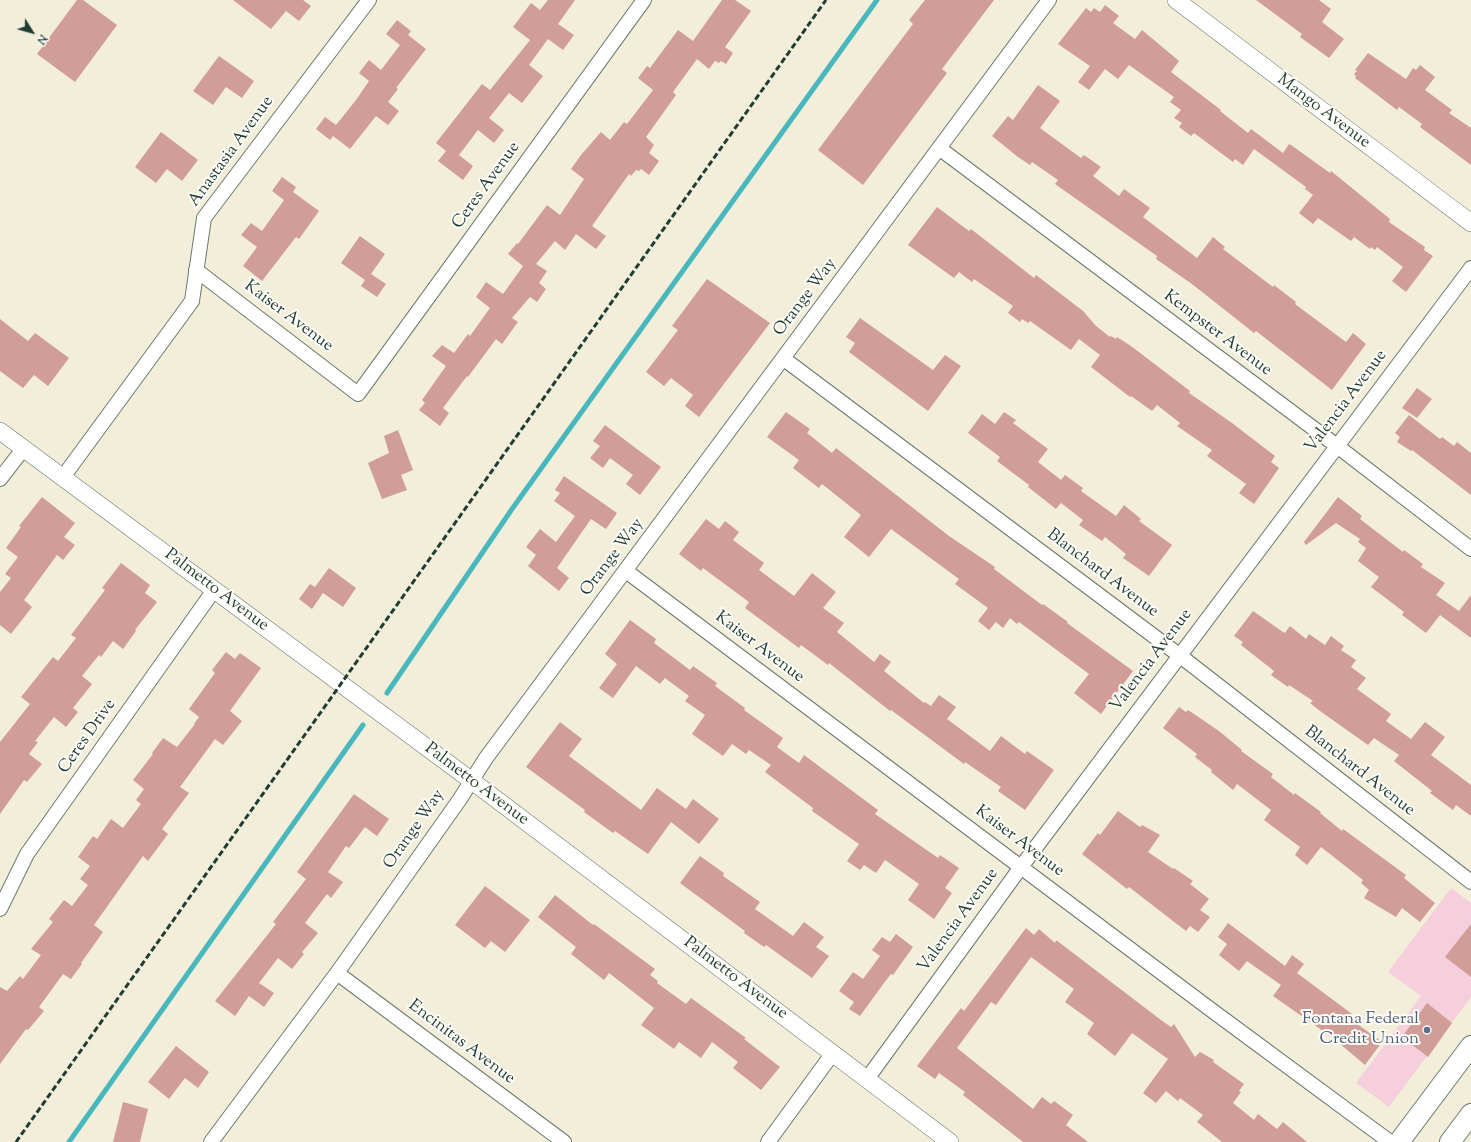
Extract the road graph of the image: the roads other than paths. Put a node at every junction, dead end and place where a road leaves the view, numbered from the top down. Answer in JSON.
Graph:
{"nodes":[{"id":1,"x":369,"y":0,"type":"edge"},
{"id":2,"x":644,"y":0,"type":"edge"},
{"id":3,"x":1049,"y":0,"type":"edge"},
{"id":4,"x":1176,"y":0,"type":"edge"},
{"id":5,"x":940,"y":148,"type":"junction"},
{"id":6,"x":1471,"y":223,"type":"edge"},
{"id":7,"x":1471,"y":268,"type":"edge"},
{"id":8,"x":196,"y":270,"type":"junction"},
{"id":9,"x":784,"y":359,"type":"junction"},
{"id":10,"x":358,"y":394,"type":"joint"},
{"id":11,"x":0,"y":430,"type":"edge"},
{"id":12,"x":1336,"y":446,"type":"junction"},
{"id":13,"x":24,"y":448,"type":"junction"},
{"id":14,"x":62,"y":477,"type":"junction"},
{"id":15,"x":0,"y":480,"type":"edge"},
{"id":16,"x":1471,"y":549,"type":"edge"},
{"id":17,"x":626,"y":570,"type":"junction"},
{"id":18,"x":214,"y":590,"type":"junction"},
{"id":19,"x":1179,"y":655,"type":"junction"},
{"id":20,"x":472,"y":781,"type":"junction"},
{"id":21,"x":1021,"y":867,"type":"junction"},
{"id":22,"x":1471,"y":882,"type":"edge"},
{"id":23,"x":0,"y":909,"type":"edge"},
{"id":24,"x":337,"y":973,"type":"junction"},
{"id":25,"x":1471,"y":1046,"type":"edge"},
{"id":26,"x":833,"y":1053,"type":"junction"},
{"id":27,"x":867,"y":1079,"type":"junction"},
{"id":28,"x":1471,"y":1114,"type":"edge"},
{"id":29,"x":211,"y":1142,"type":"edge"},
{"id":30,"x":564,"y":1142,"type":"edge"},
{"id":31,"x":768,"y":1142,"type":"edge"},
{"id":32,"x":950,"y":1142,"type":"edge"},
{"id":33,"x":1390,"y":1142,"type":"edge"},
{"id":34,"x":1399,"y":1142,"type":"edge"},
{"id":35,"x":1450,"y":1142,"type":"edge"}],
"edges":[{"from":1,"to":8,"type":"street","name":"Anastasia Avenue"},
{"from":2,"to":10,"type":"street","name":"Ceres Avenue"},
{"from":3,"to":5,"type":"street","name":"Orange Way"},
{"from":4,"to":6,"type":"street","name":"Mango Avenue"},
{"from":5,"to":9,"type":"street","name":"Orange Way"},
{"from":5,"to":12,"type":"street","name":"Kempster Avenue"},
{"from":7,"to":12,"type":"street","name":"Valencia Avenue"},
{"from":8,"to":10,"type":"street","name":"Kaiser Avenue"},
{"from":8,"to":14,"type":"street","name":"Anastasia Avenue"},
{"from":9,"to":17,"type":"street","name":"Orange Way"},
{"from":9,"to":19,"type":"street","name":"Blanchard Avenue"},
{"from":11,"to":13,"type":"street","name":"Palmetto Avenue"},
{"from":12,"to":16,"type":"street","name":"Kempster Avenue"},
{"from":12,"to":19,"type":"street","name":"Valencia Avenue"},
{"from":13,"to":14,"type":"street","name":"Palmetto Avenue"},
{"from":13,"to":15,"type":"street"},
{"from":14,"to":18,"type":"street","name":"Palmetto Avenue"},
{"from":17,"to":20,"type":"street","name":"Orange Way"},
{"from":17,"to":21,"type":"street","name":"Kaiser Avenue"},
{"from":18,"to":20,"type":"street","name":"Palmetto Avenue"},
{"from":18,"to":23,"type":"street","name":"Ceres Drive"},
{"from":19,"to":21,"type":"street","name":"Valencia Avenue"},
{"from":19,"to":22,"type":"street","name":"Blanchard Avenue"},
{"from":20,"to":24,"type":"street","name":"Orange Way"},
{"from":20,"to":26,"type":"street","name":"Palmetto Avenue"},
{"from":21,"to":27,"type":"street","name":"Valencia Avenue"},
{"from":21,"to":33,"type":"street","name":"Kaiser Avenue"},
{"from":24,"to":29,"type":"street","name":"Orange Way"},
{"from":24,"to":30,"type":"street","name":"Encinitas Avenue"},
{"from":25,"to":34,"type":"main road"},
{"from":26,"to":27,"type":"street","name":"Palmetto Avenue"},
{"from":26,"to":31,"type":"street"},
{"from":27,"to":32,"type":"street","name":"Palmetto Avenue"},
{"from":28,"to":35,"type":"main road"}]}
